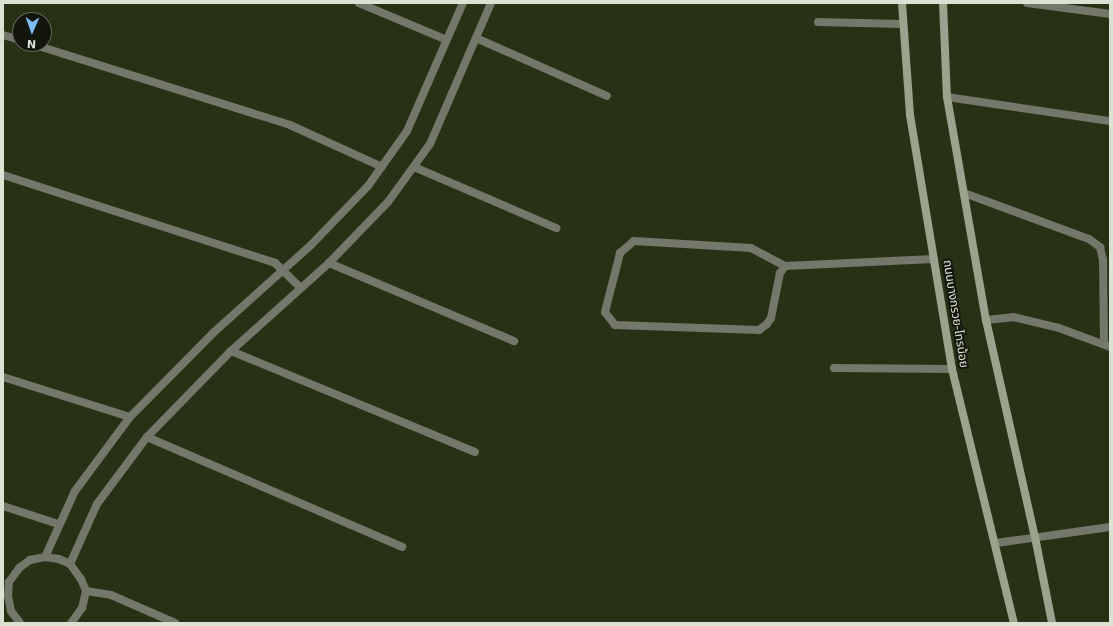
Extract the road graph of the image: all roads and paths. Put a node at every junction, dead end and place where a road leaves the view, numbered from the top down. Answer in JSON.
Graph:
{"nodes":[{"id":1,"x":359,"y":3,"type":"edge"},
{"id":2,"x":463,"y":3,"type":"edge"},
{"id":3,"x":491,"y":3,"type":"edge"},
{"id":4,"x":902,"y":3,"type":"edge"},
{"id":5,"x":943,"y":3,"type":"edge"},
{"id":6,"x":1027,"y":3,"type":"edge"},
{"id":7,"x":1110,"y":14,"type":"edge"},
{"id":8,"x":818,"y":22,"type":"dead end"},
{"id":9,"x":902,"y":24,"type":"junction"},
{"id":10,"x":476,"y":38,"type":"junction"},
{"id":11,"x":447,"y":40,"type":"junction"},
{"id":12,"x":52,"y":50,"type":"edge"},
{"id":13,"x":607,"y":96,"type":"dead end"},
{"id":14,"x":947,"y":97,"type":"junction"},
{"id":15,"x":1110,"y":121,"type":"edge"},
{"id":16,"x":382,"y":167,"type":"junction"},
{"id":17,"x":414,"y":167,"type":"junction"},
{"id":18,"x":3,"y":175,"type":"edge"},
{"id":19,"x":964,"y":193,"type":"junction"},
{"id":20,"x":556,"y":228,"type":"dead end"},
{"id":21,"x":934,"y":259,"type":"junction"},
{"id":22,"x":329,"y":263,"type":"junction"},
{"id":23,"x":785,"y":266,"type":"junction"},
{"id":24,"x":283,"y":270,"type":"junction"},
{"id":25,"x":302,"y":288,"type":"junction"},
{"id":26,"x":986,"y":320,"type":"junction"},
{"id":27,"x":514,"y":341,"type":"dead end"},
{"id":28,"x":1107,"y":346,"type":"edge"},
{"id":29,"x":230,"y":351,"type":"junction"},
{"id":30,"x":834,"y":368,"type":"dead end"},
{"id":31,"x":952,"y":369,"type":"junction"},
{"id":32,"x":3,"y":377,"type":"edge"},
{"id":33,"x":130,"y":417,"type":"junction"},
{"id":34,"x":147,"y":437,"type":"junction"},
{"id":35,"x":475,"y":452,"type":"dead end"},
{"id":36,"x":3,"y":506,"type":"edge"},
{"id":37,"x":58,"y":524,"type":"junction"},
{"id":38,"x":1110,"y":527,"type":"edge"},
{"id":39,"x":1035,"y":536,"type":"junction"},
{"id":40,"x":996,"y":543,"type":"junction"},
{"id":41,"x":402,"y":547,"type":"dead end"},
{"id":42,"x":45,"y":557,"type":"junction"},
{"id":43,"x":70,"y":564,"type":"junction"},
{"id":44,"x":86,"y":591,"type":"junction"},
{"id":45,"x":16,"y":622,"type":"edge"},
{"id":46,"x":71,"y":623,"type":"edge"},
{"id":47,"x":175,"y":623,"type":"edge"},
{"id":48,"x":1014,"y":623,"type":"edge"},
{"id":49,"x":1052,"y":623,"type":"edge"}],
"edges":[{"from":1,"to":11,"type":"street"},
{"from":2,"to":11,"type":"street"},
{"from":3,"to":10,"type":"street"},
{"from":4,"to":9,"type":"main road","name":"ถนนบางกรวย-ไทรน้อย"},
{"from":5,"to":14,"type":"main road"},
{"from":6,"to":7,"type":"street"},
{"from":8,"to":9,"type":"street"},
{"from":9,"to":21,"type":"main road","name":"ถนนบางกรวย-ไทรน้อย"},
{"from":10,"to":13,"type":"street"},
{"from":10,"to":17,"type":"street"},
{"from":11,"to":16,"type":"street"},
{"from":12,"to":16,"type":"street"},
{"from":14,"to":15,"type":"street"},
{"from":14,"to":19,"type":"main road"},
{"from":16,"to":24,"type":"street"},
{"from":17,"to":20,"type":"street"},
{"from":17,"to":22,"type":"street"},
{"from":18,"to":24,"type":"street"},
{"from":19,"to":26,"type":"main road"},
{"from":19,"to":28,"type":"street"},
{"from":21,"to":23,"type":"street"},
{"from":21,"to":31,"type":"main road","name":"ถนนบางกรวย-ไทรน้อย"},
{"from":22,"to":25,"type":"street"},
{"from":22,"to":27,"type":"street"},
{"from":23,"to":23,"type":"street"},
{"from":24,"to":25,"type":"street"},
{"from":24,"to":33,"type":"street"},
{"from":25,"to":29,"type":"street"},
{"from":26,"to":28,"type":"street"},
{"from":26,"to":39,"type":"main road"},
{"from":29,"to":34,"type":"street"},
{"from":29,"to":35,"type":"street"},
{"from":30,"to":31,"type":"street"},
{"from":31,"to":40,"type":"main road","name":"ถนนบางกรวย-ไทรน้อย"},
{"from":32,"to":33,"type":"street"},
{"from":33,"to":37,"type":"street"},
{"from":34,"to":41,"type":"street"},
{"from":34,"to":43,"type":"street"},
{"from":36,"to":37,"type":"street"},
{"from":37,"to":42,"type":"street"},
{"from":38,"to":39,"type":"street"},
{"from":39,"to":40,"type":"street"},
{"from":39,"to":49,"type":"main road"},
{"from":40,"to":48,"type":"main road","name":"ถนนบางกรวย-ไทรน้อย"},
{"from":42,"to":43,"type":"street"},
{"from":42,"to":45,"type":"street"},
{"from":43,"to":44,"type":"street"},
{"from":44,"to":46,"type":"street"},
{"from":44,"to":47,"type":"street"}]}
